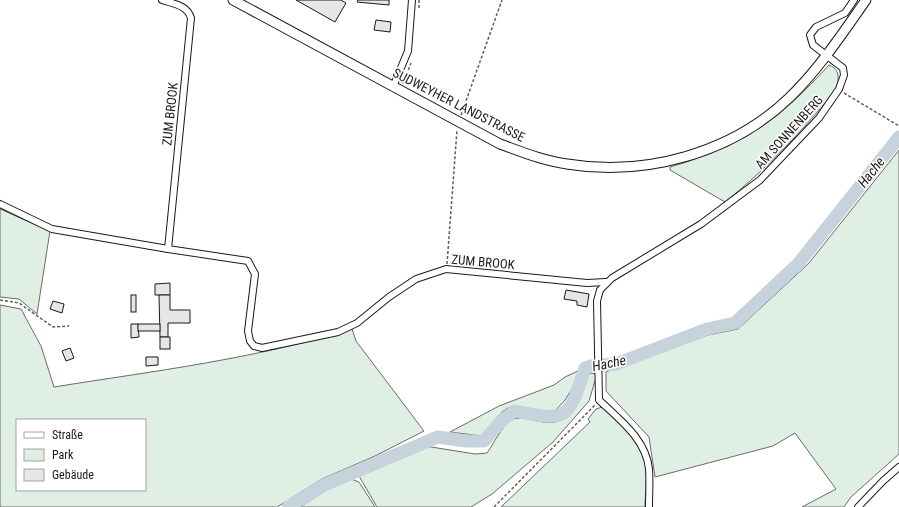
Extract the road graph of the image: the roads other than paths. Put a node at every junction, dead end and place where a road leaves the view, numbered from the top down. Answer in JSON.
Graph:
{"nodes":[{"id":1,"x":162,"y":0,"type":"edge"},
{"id":2,"x":233,"y":0,"type":"edge"},
{"id":3,"x":412,"y":0,"type":"edge"},
{"id":4,"x":854,"y":0,"type":"edge"},
{"id":5,"x":866,"y":0,"type":"edge"},
{"id":6,"x":827,"y":55,"type":"junction"},
{"id":7,"x":393,"y":87,"type":"junction"},
{"id":8,"x":0,"y":204,"type":"edge"},
{"id":9,"x":168,"y":249,"type":"junction"},
{"id":10,"x":606,"y":282,"type":"junction"},
{"id":11,"x":899,"y":467,"type":"edge"},
{"id":12,"x":649,"y":507,"type":"edge"},
{"id":13,"x":858,"y":507,"type":"edge"}],
"edges":[{"from":1,"to":9,"type":"street","name":"ZUM BROOK"},
{"from":2,"to":7,"type":"main road","name":"SUDWEYHER LANDSTRASSE"},
{"from":3,"to":7,"type":"street"},
{"from":4,"to":6,"type":"street","name":"AM SONNENBERG"},
{"from":5,"to":6,"type":"main road","name":"SUDWEYHER LANDSTRASSE"},
{"from":6,"to":7,"type":"main road","name":"SUDWEYHER LANDSTRASSE"},
{"from":6,"to":10,"type":"street","name":"AM SONNENBERG"},
{"from":8,"to":9,"type":"street","name":"ZUM BROOK"},
{"from":9,"to":10,"type":"street","name":"ZUM BROOK"},
{"from":10,"to":12,"type":"street"},
{"from":11,"to":13,"type":"street"}]}
